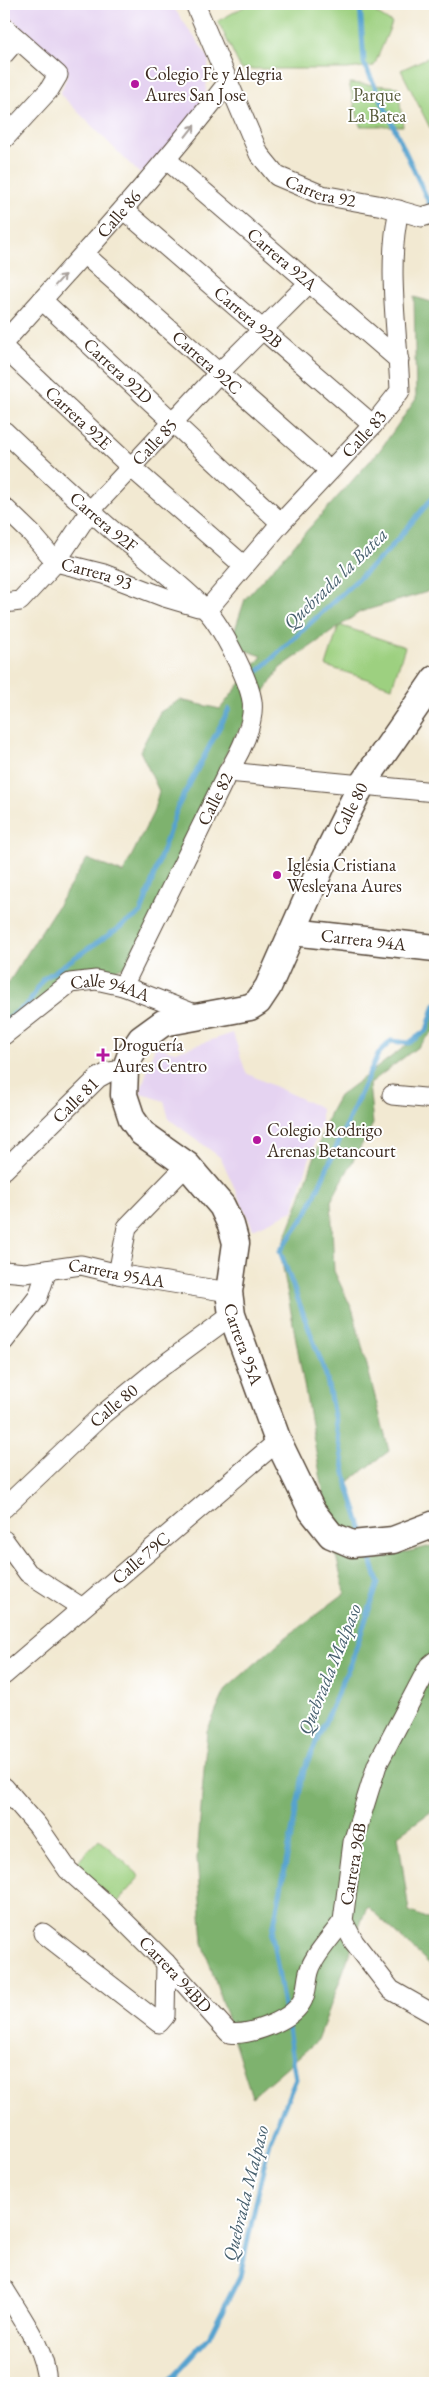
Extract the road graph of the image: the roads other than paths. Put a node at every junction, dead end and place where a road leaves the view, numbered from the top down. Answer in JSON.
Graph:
{"nodes":[{"id":1,"x":194,"y":4,"type":"edge"},
{"id":2,"x":10,"y":33,"type":"edge"},
{"id":3,"x":4,"y":54,"type":"edge"},
{"id":4,"x":229,"y":81,"type":"junction"},
{"id":5,"x":4,"y":139,"type":"edge"},
{"id":6,"x":167,"y":160,"type":"junction"},
{"id":7,"x":124,"y":210,"type":"junction"},
{"id":8,"x":399,"y":210,"type":"junction"},
{"id":9,"x":435,"y":213,"type":"edge"},
{"id":10,"x":84,"y":254,"type":"junction"},
{"id":11,"x":309,"y":283,"type":"junction"},
{"id":12,"x":42,"y":300,"type":"junction"},
{"id":13,"x":263,"y":330,"type":"junction"},
{"id":14,"x":4,"y":342,"type":"edge"},
{"id":15,"x":4,"y":348,"type":"edge"},
{"id":16,"x":399,"y":360,"type":"junction"},
{"id":17,"x":220,"y":372,"type":"junction"},
{"id":18,"x":175,"y":422,"type":"junction"},
{"id":19,"x":373,"y":425,"type":"junction"},
{"id":20,"x":4,"y":431,"type":"edge"},
{"id":21,"x":132,"y":468,"type":"junction"},
{"id":22,"x":329,"y":470,"type":"junction"},
{"id":23,"x":4,"y":507,"type":"edge"},
{"id":24,"x":90,"y":511,"type":"junction"},
{"id":25,"x":282,"y":523,"type":"junction"},
{"id":26,"x":56,"y":562,"type":"junction"},
{"id":27,"x":244,"y":566,"type":"junction"},
{"id":28,"x":5,"y":604,"type":"edge"},
{"id":29,"x":207,"y":610,"type":"junction"},
{"id":30,"x":435,"y":680,"type":"edge"},
{"id":31,"x":228,"y":772,"type":"junction"},
{"id":32,"x":361,"y":786,"type":"junction"},
{"id":33,"x":435,"y":792,"type":"edge"},
{"id":34,"x":294,"y":932,"type":"junction"},
{"id":35,"x":435,"y":948,"type":"edge"},
{"id":36,"x":122,"y":986,"type":"junction"},
{"id":37,"x":200,"y":1016,"type":"junction"},
{"id":38,"x":4,"y":1035,"type":"edge"},
{"id":39,"x":125,"y":1070,"type":"junction"},
{"id":40,"x":392,"y":1095,"type":"dead end"},
{"id":41,"x":435,"y":1099,"type":"edge"},
{"id":42,"x":187,"y":1165,"type":"junction"},
{"id":43,"x":4,"y":1170,"type":"edge"},
{"id":44,"x":47,"y":1270,"type":"junction"},
{"id":45,"x":4,"y":1271,"type":"edge"},
{"id":46,"x":118,"y":1274,"type":"junction"},
{"id":47,"x":230,"y":1304,"type":"junction"},
{"id":48,"x":4,"y":1341,"type":"edge"},
{"id":49,"x":278,"y":1441,"type":"junction"},
{"id":50,"x":4,"y":1508,"type":"edge"},
{"id":51,"x":435,"y":1524,"type":"edge"},
{"id":52,"x":4,"y":1540,"type":"edge"},
{"id":53,"x":81,"y":1608,"type":"junction"},
{"id":54,"x":435,"y":1661,"type":"edge"},
{"id":55,"x":4,"y":1675,"type":"edge"},
{"id":56,"x":4,"y":1787,"type":"edge"},
{"id":57,"x":343,"y":1921,"type":"junction"},
{"id":58,"x":43,"y":1933,"type":"dead end"},
{"id":59,"x":166,"y":1963,"type":"junction"},
{"id":60,"x":435,"y":2015,"type":"edge"},
{"id":61,"x":4,"y":2290,"type":"edge"},
{"id":62,"x":47,"y":2383,"type":"edge"}],
"edges":[{"from":1,"to":4,"type":"street","name":"Carrera 92"},
{"from":2,"to":3,"type":"street"},
{"from":2,"to":5,"type":"street"},
{"from":6,"to":4,"type":"street","name":"Calle 86","one_way":true},
{"from":4,"to":8,"type":"street","name":"Carrera 92"},
{"from":6,"to":7,"type":"street","name":"Calle 86"},
{"from":6,"to":11,"type":"street","name":"Carrera 92A"},
{"from":7,"to":10,"type":"street","name":"Calle 86"},
{"from":7,"to":13,"type":"street","name":"Carrera 92B"},
{"from":8,"to":9,"type":"street","name":"Carrera 92"},
{"from":8,"to":16,"type":"street","name":"Calle 83"},
{"from":12,"to":10,"type":"street","name":"Calle 86","one_way":true},
{"from":10,"to":17,"type":"street","name":"Carrera 92C"},
{"from":11,"to":13,"type":"street","name":"Calle 85"},
{"from":11,"to":16,"type":"street","name":"Carrera 92A"},
{"from":12,"to":14,"type":"street","name":"Calle 86"},
{"from":12,"to":18,"type":"street","name":"Carrera 92D"},
{"from":13,"to":17,"type":"street","name":"Calle 85"},
{"from":13,"to":19,"type":"street","name":"Carrera 92B"},
{"from":15,"to":21,"type":"street","name":"Carrera 92E"},
{"from":16,"to":19,"type":"street","name":"Calle 83"},
{"from":17,"to":18,"type":"street","name":"Calle 85"},
{"from":17,"to":22,"type":"street","name":"Carrera 92C"},
{"from":18,"to":21,"type":"street","name":"Calle 85"},
{"from":18,"to":25,"type":"street","name":"Carrera 92D"},
{"from":19,"to":22,"type":"street","name":"Calle 83"},
{"from":20,"to":24,"type":"street","name":"Carrera 92F"},
{"from":21,"to":24,"type":"street","name":"Calle 85"},
{"from":21,"to":27,"type":"street","name":"Carrera 92E"},
{"from":22,"to":25,"type":"street","name":"Calle 83"},
{"from":23,"to":26,"type":"street","name":"Carrera 93"},
{"from":24,"to":26,"type":"street","name":"Calle 85"},
{"from":24,"to":29,"type":"street","name":"Carrera 92F"},
{"from":25,"to":27,"type":"street","name":"Calle 83"},
{"from":26,"to":28,"type":"street","name":"Calle 85"},
{"from":26,"to":29,"type":"street","name":"Carrera 93"},
{"from":27,"to":29,"type":"street","name":"Calle 83"},
{"from":29,"to":31,"type":"street","name":"Calle 82"},
{"from":30,"to":32,"type":"street","name":"Calle 80"},
{"from":31,"to":32,"type":"street"},
{"from":31,"to":36,"type":"street","name":"Calle 82"},
{"from":32,"to":33,"type":"street"},
{"from":32,"to":34,"type":"street","name":"Calle 80"},
{"from":34,"to":35,"type":"street","name":"Carrera 94A"},
{"from":34,"to":37,"type":"street","name":"Calle 80"},
{"from":36,"to":37,"type":"street","name":"Calle 94AA"},
{"from":36,"to":38,"type":"street","name":"Calle 94AA"},
{"from":37,"to":39,"type":"street"},
{"from":39,"to":42,"type":"street","name":"Carrera 95A"},
{"from":39,"to":43,"type":"street","name":"Calle 81"},
{"from":40,"to":41,"type":"street"},
{"from":42,"to":46,"type":"street"},
{"from":42,"to":47,"type":"street","name":"Carrera 95A"},
{"from":44,"to":45,"type":"street","name":"Carrera 95AA"},
{"from":44,"to":46,"type":"street","name":"Carrera 95AA"},
{"from":44,"to":48,"type":"street"},
{"from":46,"to":47,"type":"street","name":"Carrera 95AA"},
{"from":47,"to":49,"type":"street","name":"Carrera 95A"},
{"from":47,"to":50,"type":"street","name":"Calle 80"},
{"from":49,"to":51,"type":"street","name":"Carrera 95A"},
{"from":49,"to":53,"type":"street","name":"Calle 79C"},
{"from":52,"to":53,"type":"street"},
{"from":53,"to":55,"type":"street","name":"Calle 79C"},
{"from":54,"to":57,"type":"street","name":"Carrera 96B"},
{"from":56,"to":59,"type":"street","name":"Carrera 94BD"},
{"from":57,"to":59,"type":"street","name":"Carrera 94BD"},
{"from":57,"to":60,"type":"street","name":"Carrera 96B"},
{"from":58,"to":59,"type":"street"},
{"from":61,"to":62,"type":"street"}]}
